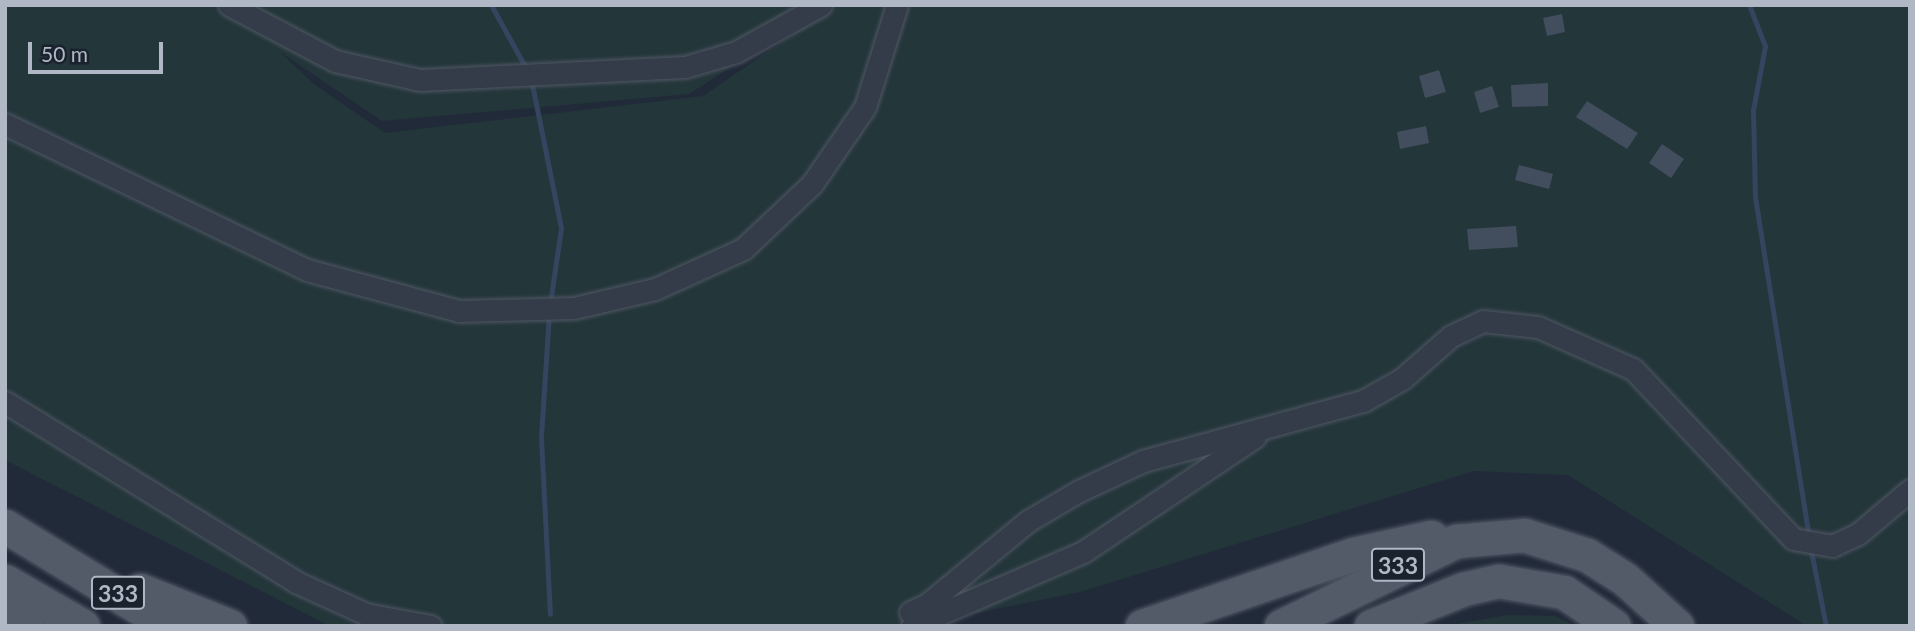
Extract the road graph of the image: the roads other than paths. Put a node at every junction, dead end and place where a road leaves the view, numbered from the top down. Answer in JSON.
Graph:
{"nodes":[{"id":1,"x":229,"y":5,"type":"edge"},
{"id":2,"x":821,"y":5,"type":"edge"},
{"id":3,"x":897,"y":5,"type":"edge"},
{"id":4,"x":5,"y":124,"type":"edge"},
{"id":5,"x":5,"y":402,"type":"edge"},
{"id":6,"x":1262,"y":432,"type":"junction"},
{"id":7,"x":1910,"y":490,"type":"edge"},
{"id":8,"x":5,"y":526,"type":"edge"},
{"id":9,"x":1524,"y":535,"type":"junction"},
{"id":10,"x":66,"y":560,"type":"junction"},
{"id":11,"x":5,"y":581,"type":"edge"},
{"id":12,"x":5,"y":611,"type":"edge"},
{"id":13,"x":911,"y":619,"type":"edge"},
{"id":14,"x":27,"y":626,"type":"edge"},
{"id":15,"x":83,"y":626,"type":"edge"},
{"id":16,"x":169,"y":626,"type":"edge"},
{"id":17,"x":230,"y":626,"type":"edge"},
{"id":18,"x":431,"y":626,"type":"edge"},
{"id":19,"x":1142,"y":626,"type":"edge"},
{"id":20,"x":1280,"y":626,"type":"edge"},
{"id":21,"x":1371,"y":626,"type":"edge"},
{"id":22,"x":1614,"y":626,"type":"edge"},
{"id":23,"x":1677,"y":626,"type":"edge"}],
"edges":[{"from":1,"to":2,"type":"street"},
{"from":3,"to":4,"type":"street"},
{"from":5,"to":18,"type":"street"},
{"from":6,"to":7,"type":"street"},
{"from":6,"to":13,"type":"street"},
{"from":6,"to":13,"type":"street"},
{"from":8,"to":10,"type":"main road","number":"333"},
{"from":9,"to":19,"type":"main road"},
{"from":9,"to":20,"type":"main road","number":"333"},
{"from":9,"to":23,"type":"main road","number":"333"},
{"from":10,"to":16,"type":"main road","number":"333"},
{"from":10,"to":17,"type":"main road"},
{"from":11,"to":15,"type":"main road","number":"333"},
{"from":12,"to":14,"type":"main road"},
{"from":21,"to":22,"type":"main road","number":"333"}]}
